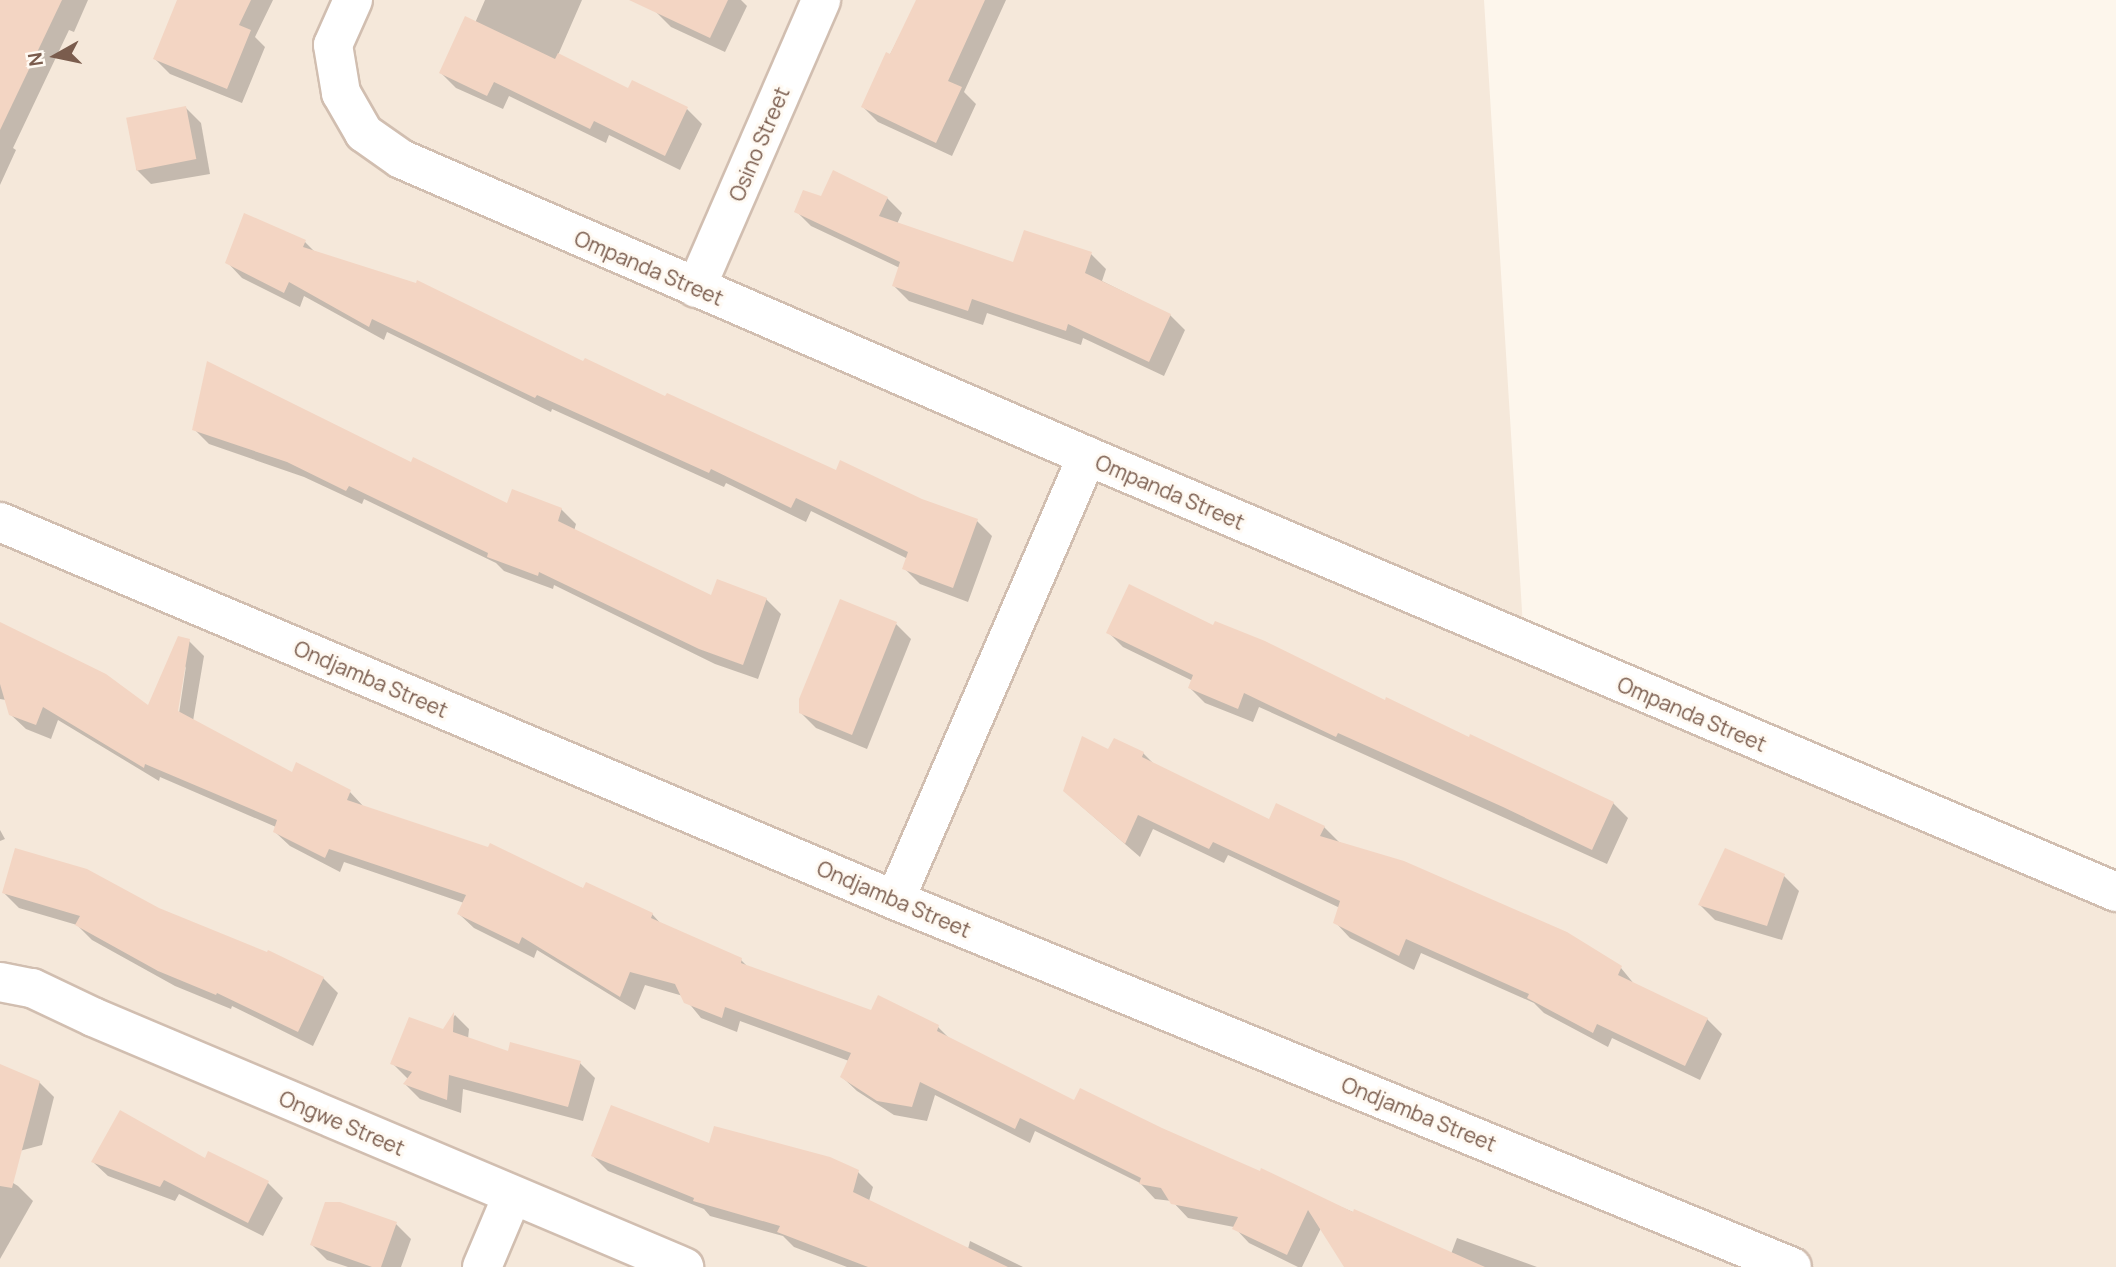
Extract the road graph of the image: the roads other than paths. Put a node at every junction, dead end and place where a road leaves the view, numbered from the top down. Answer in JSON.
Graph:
{"nodes":[{"id":1,"x":353,"y":0,"type":"edge"},
{"id":2,"x":821,"y":0,"type":"edge"},
{"id":3,"x":696,"y":288,"type":"junction"},
{"id":4,"x":1087,"y":456,"type":"junction"},
{"id":5,"x":0,"y":522,"type":"edge"},
{"id":6,"x":2116,"y":892,"type":"edge"},
{"id":7,"x":895,"y":900,"type":"junction"},
{"id":8,"x":0,"y":982,"type":"edge"},
{"id":9,"x":512,"y":1196,"type":"junction"},
{"id":10,"x":482,"y":1267,"type":"edge"},
{"id":11,"x":684,"y":1267,"type":"edge"},
{"id":12,"x":1792,"y":1267,"type":"edge"}],
"edges":[{"from":1,"to":3,"type":"street","name":"Ompanda Street"},
{"from":2,"to":3,"type":"street","name":"Osino Street"},
{"from":3,"to":4,"type":"street","name":"Ompanda Street"},
{"from":4,"to":6,"type":"street","name":"Ompanda Street"},
{"from":4,"to":7,"type":"street"},
{"from":5,"to":7,"type":"street","name":"Ondjamba Street"},
{"from":7,"to":12,"type":"street","name":"Ondjamba Street"},
{"from":8,"to":9,"type":"street","name":"Ongwe Street"},
{"from":9,"to":10,"type":"street"},
{"from":9,"to":11,"type":"street","name":"Ongwe Street"}]}
